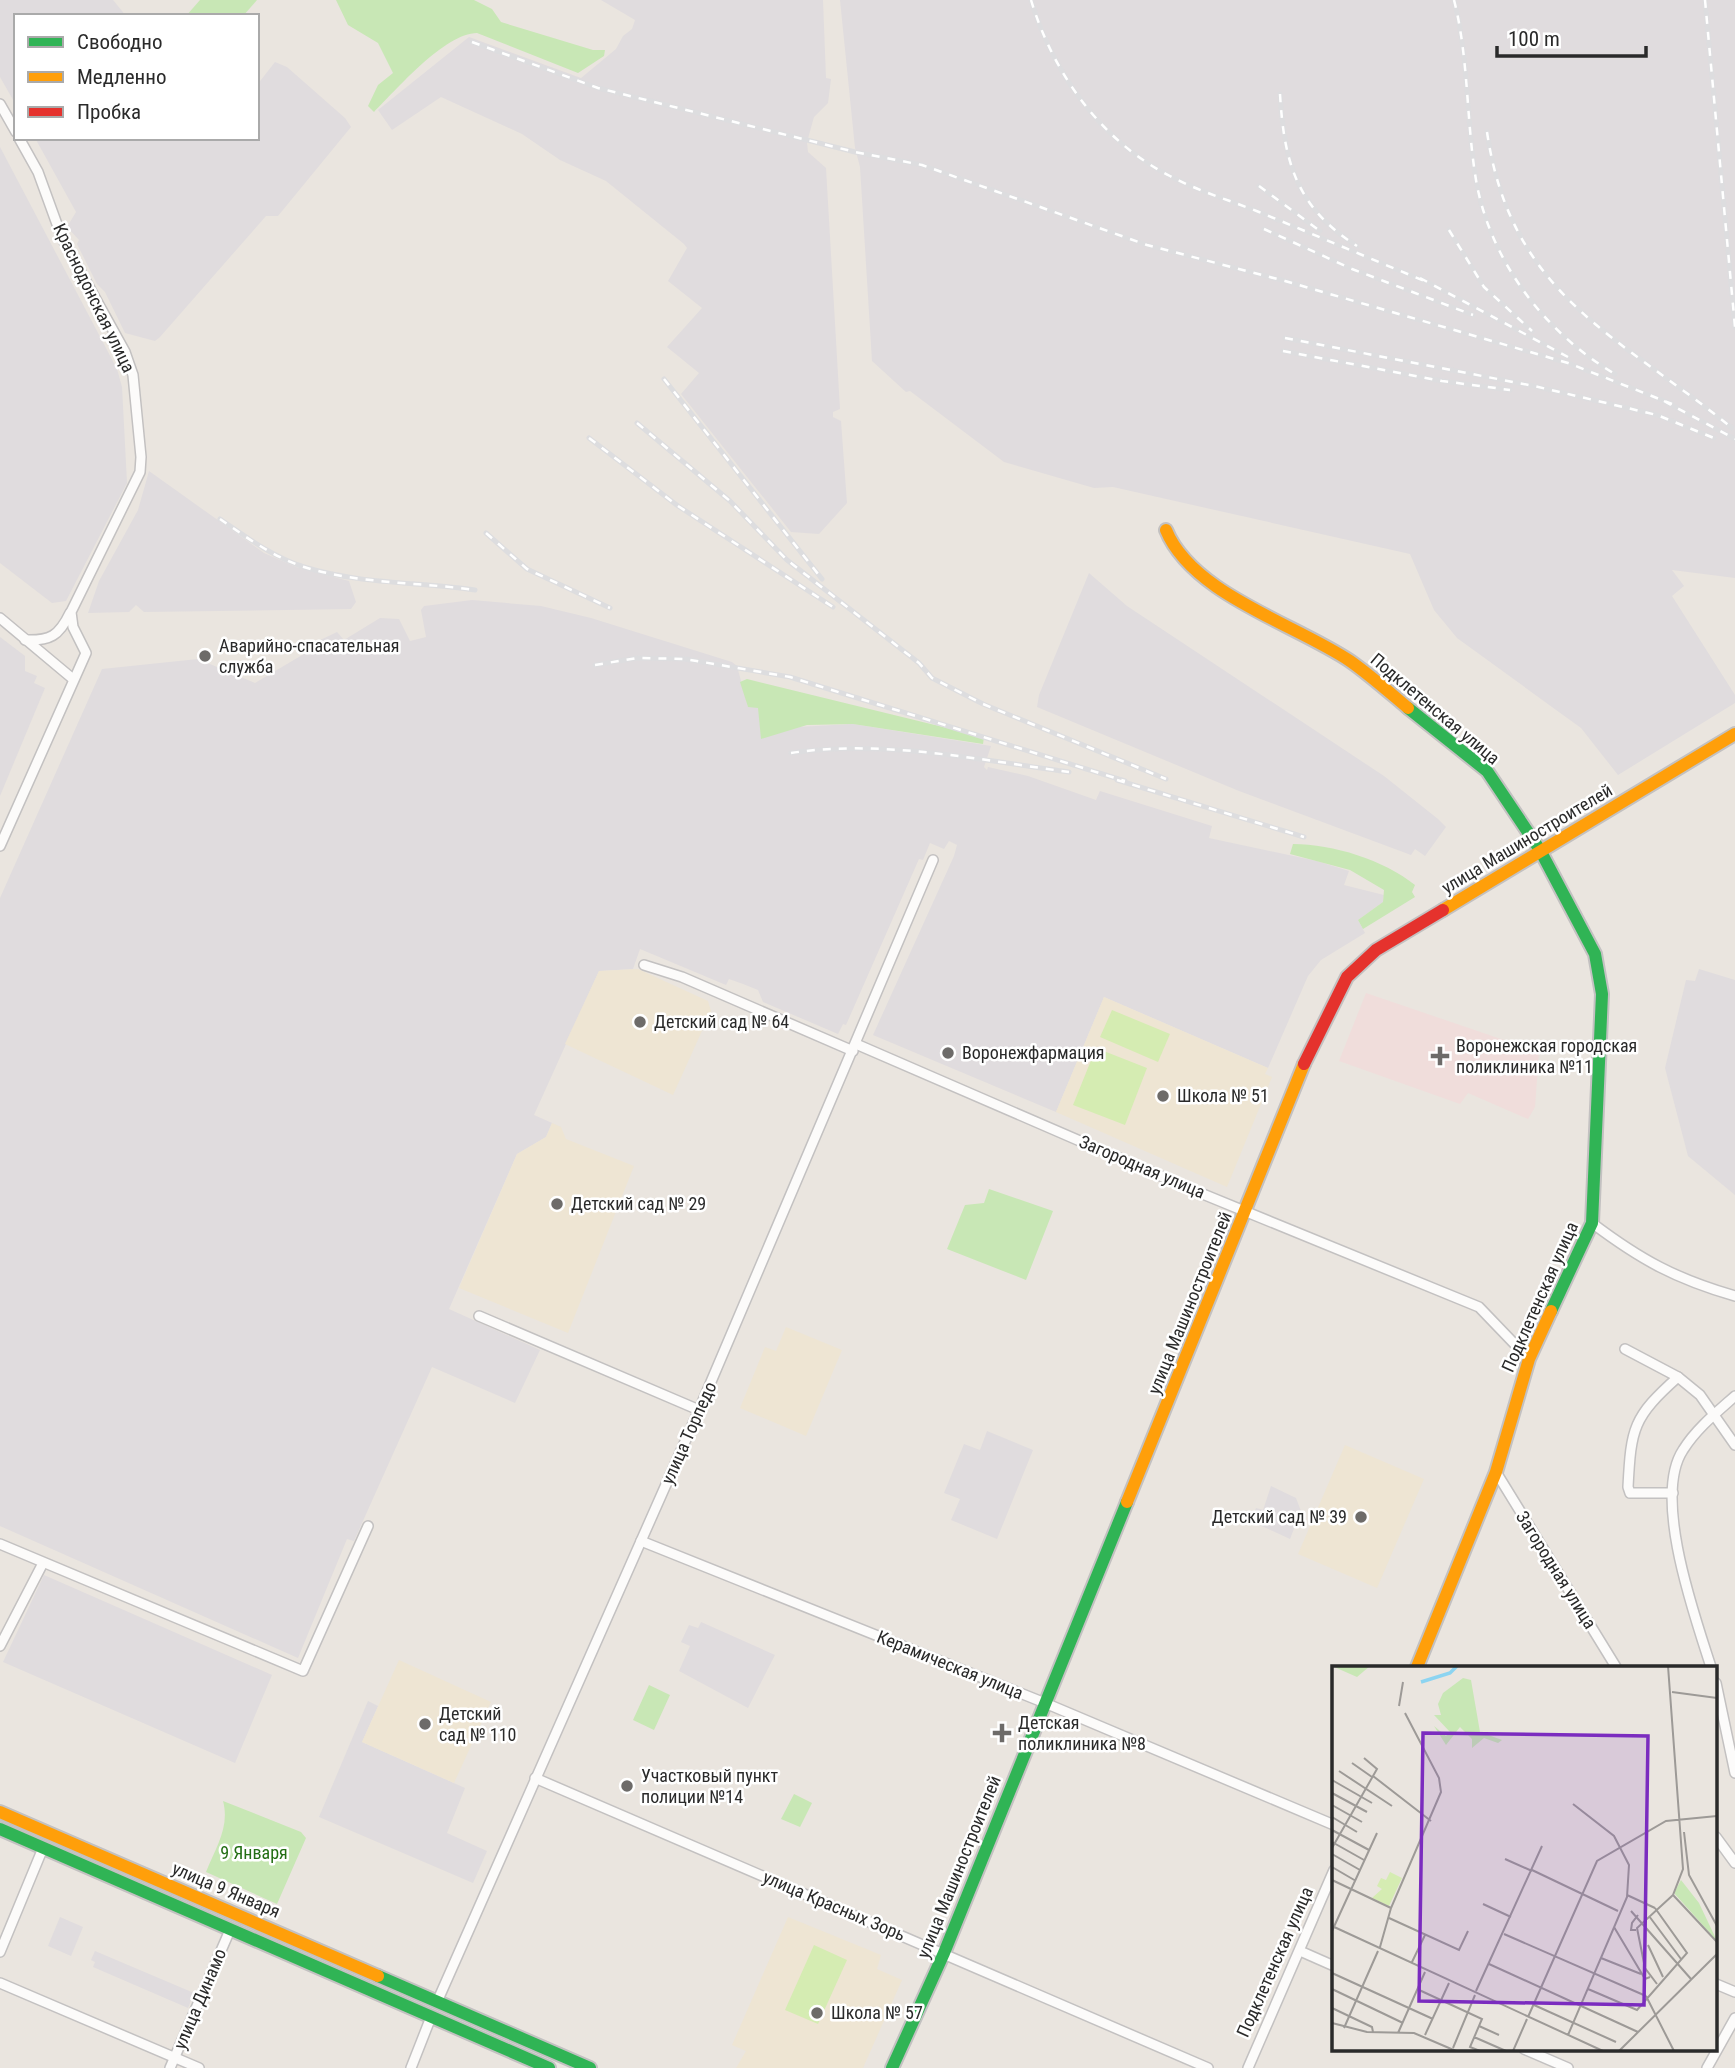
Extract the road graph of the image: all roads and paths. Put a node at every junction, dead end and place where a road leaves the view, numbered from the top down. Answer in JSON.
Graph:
{"nodes":[{"id":1,"x":0,"y":104,"type":"edge"},
{"id":2,"x":14,"y":128,"type":"edge"},
{"id":3,"x":20,"y":140,"type":"edge"},
{"id":4,"x":1166,"y":530,"type":"dead end"},
{"id":5,"x":71,"y":612,"type":"junction"},
{"id":6,"x":0,"y":618,"type":"edge"},
{"id":7,"x":25,"y":640,"type":"junction"},
{"id":8,"x":73,"y":679,"type":"junction"},
{"id":9,"x":1735,"y":734,"type":"edge"},
{"id":10,"x":0,"y":846,"type":"edge"},
{"id":11,"x":1541,"y":850,"type":"junction"},
{"id":12,"x":933,"y":860,"type":"dead end"},
{"id":13,"x":644,"y":965,"type":"dead end"},
{"id":14,"x":855,"y":1048,"type":"junction"},
{"id":15,"x":1247,"y":1210,"type":"junction"},
{"id":16,"x":1592,"y":1223,"type":"junction"},
{"id":17,"x":1735,"y":1296,"type":"edge"},
{"id":18,"x":479,"y":1316,"type":"dead end"},
{"id":19,"x":1625,"y":1349,"type":"dead end"},
{"id":20,"x":1529,"y":1359,"type":"junction"},
{"id":21,"x":1678,"y":1377,"type":"junction"},
{"id":22,"x":1735,"y":1396,"type":"edge"},
{"id":23,"x":699,"y":1410,"type":"junction"},
{"id":24,"x":1716,"y":1413,"type":"junction"},
{"id":25,"x":1735,"y":1445,"type":"edge"},
{"id":26,"x":1496,"y":1472,"type":"junction"},
{"id":27,"x":1673,"y":1493,"type":"junction"},
{"id":28,"x":368,"y":1526,"type":"dead end"},
{"id":29,"x":642,"y":1541,"type":"junction"},
{"id":30,"x":0,"y":1544,"type":"edge"},
{"id":31,"x":43,"y":1563,"type":"junction"},
{"id":32,"x":0,"y":1646,"type":"edge"},
{"id":33,"x":1417,"y":1666,"type":"edge"},
{"id":34,"x":1615,"y":1666,"type":"edge"},
{"id":35,"x":1711,"y":1666,"type":"edge"},
{"id":36,"x":1718,"y":1692,"type":"edge"},
{"id":37,"x":1045,"y":1703,"type":"junction"},
{"id":38,"x":1735,"y":1773,"type":"edge"},
{"id":39,"x":535,"y":1778,"type":"junction"},
{"id":40,"x":0,"y":1812,"type":"edge"},
{"id":41,"x":1332,"y":1824,"type":"edge"},
{"id":42,"x":0,"y":1829,"type":"edge"},
{"id":43,"x":1718,"y":1840,"type":"edge"},
{"id":44,"x":43,"y":1848,"type":"junction"},
{"id":45,"x":1735,"y":1863,"type":"edge"},
{"id":46,"x":1332,"y":1875,"type":"edge"},
{"id":47,"x":230,"y":1930,"type":"junction"},
{"id":48,"x":1300,"y":1951,"type":"junction"},
{"id":49,"x":0,"y":1952,"type":"edge"},
{"id":50,"x":944,"y":1953,"type":"junction"},
{"id":51,"x":1332,"y":1965,"type":"edge"},
{"id":52,"x":0,"y":1983,"type":"edge"},
{"id":53,"x":1718,"y":1985,"type":"edge"},
{"id":54,"x":1735,"y":1992,"type":"edge"},
{"id":55,"x":437,"y":2002,"type":"junction"},
{"id":56,"x":431,"y":2017,"type":"junction"},
{"id":57,"x":1735,"y":2018,"type":"edge"},
{"id":58,"x":1718,"y":2048,"type":"edge"},
{"id":59,"x":1526,"y":2050,"type":"edge"},
{"id":60,"x":1717,"y":2050,"type":"edge"},
{"id":61,"x":175,"y":2057,"type":"junction"},
{"id":62,"x":170,"y":2068,"type":"edge"},
{"id":63,"x":200,"y":2068,"type":"edge"},
{"id":64,"x":411,"y":2068,"type":"edge"},
{"id":65,"x":549,"y":2068,"type":"edge"},
{"id":66,"x":590,"y":2068,"type":"edge"},
{"id":67,"x":892,"y":2068,"type":"edge"},
{"id":68,"x":1208,"y":2068,"type":"edge"},
{"id":69,"x":1248,"y":2068,"type":"edge"},
{"id":70,"x":1568,"y":2068,"type":"edge"},
{"id":71,"x":1707,"y":2068,"type":"edge"}],
"edges":[{"from":1,"to":2,"type":"street"},
{"from":3,"to":5,"type":"street","name":"Краснодонская улица"},
{"from":4,"to":11,"type":"street","name":"Подклетенская улица"},
{"from":5,"to":7,"type":"street","name":"Краснодонская улица"},
{"from":5,"to":8,"type":"street"},
{"from":6,"to":7,"type":"street"},
{"from":7,"to":8,"type":"street"},
{"from":8,"to":10,"type":"street"},
{"from":9,"to":11,"type":"street","name":"улица Машиностроителей"},
{"from":11,"to":15,"type":"street","name":"улица Машиностроителей"},
{"from":11,"to":16,"type":"street","name":"Подклетенская улица"},
{"from":12,"to":14,"type":"street","name":"улица Торпедо"},
{"from":13,"to":14,"type":"street","name":"Загородная улица"},
{"from":14,"to":15,"type":"street","name":"Загородная улица"},
{"from":14,"to":23,"type":"street","name":"улица Торпедо"},
{"from":15,"to":20,"type":"street","name":"Загородная улица"},
{"from":15,"to":37,"type":"street","name":"улица Машиностроителей"},
{"from":16,"to":17,"type":"street"},
{"from":16,"to":20,"type":"street","name":"Подклетенская улица"},
{"from":18,"to":23,"type":"street"},
{"from":19,"to":21,"type":"street"},
{"from":20,"to":26,"type":"street","name":"Подклетенская улица"},
{"from":21,"to":24,"type":"street"},
{"from":21,"to":27,"type":"street"},
{"from":22,"to":24,"type":"street"},
{"from":23,"to":29,"type":"street","name":"улица Торпедо"},
{"from":24,"to":25,"type":"street"},
{"from":24,"to":27,"type":"street"},
{"from":26,"to":33,"type":"street","name":"Подклетенская улица"},
{"from":26,"to":34,"type":"street","name":"Загородная улица"},
{"from":27,"to":35,"type":"street"},
{"from":28,"to":31,"type":"street"},
{"from":29,"to":37,"type":"street","name":"Керамическая улица"},
{"from":29,"to":39,"type":"street","name":"улица Торпедо"},
{"from":30,"to":31,"type":"street"},
{"from":31,"to":32,"type":"street"},
{"from":36,"to":38,"type":"street"},
{"from":37,"to":41,"type":"street","name":"Керамическая улица"},
{"from":37,"to":50,"type":"street","name":"улица Машиностроителей"},
{"from":39,"to":50,"type":"street","name":"улица Красных Зорь"},
{"from":39,"to":55,"type":"street","name":"улица Торпедо"},
{"from":40,"to":55,"type":"street","name":"улица 9 Января"},
{"from":42,"to":44,"type":"street","name":"улица 9 Января"},
{"from":43,"to":45,"type":"street"},
{"from":44,"to":47,"type":"street","name":"улица 9 Января"},
{"from":44,"to":49,"type":"street"},
{"from":46,"to":48,"type":"street","name":"Подклетенская улица"},
{"from":47,"to":56,"type":"street","name":"улица 9 Января"},
{"from":47,"to":61,"type":"street","name":"улица Динамо"},
{"from":48,"to":51,"type":"street"},
{"from":48,"to":69,"type":"street","name":"Подклетенская улица"},
{"from":50,"to":67,"type":"street","name":"улица Машиностроителей"},
{"from":50,"to":68,"type":"street","name":"улица Красных Зорь"},
{"from":52,"to":61,"type":"street"},
{"from":53,"to":54,"type":"street"},
{"from":55,"to":56,"type":"street"},
{"from":55,"to":66,"type":"street","name":"улица 9 Января"},
{"from":56,"to":64,"type":"street"},
{"from":56,"to":65,"type":"street","name":"улица 9 Января"},
{"from":57,"to":58,"type":"street"},
{"from":59,"to":70,"type":"street"},
{"from":60,"to":71,"type":"street"},
{"from":61,"to":62,"type":"street","name":"улица Динамо"},
{"from":61,"to":63,"type":"street"}]}
